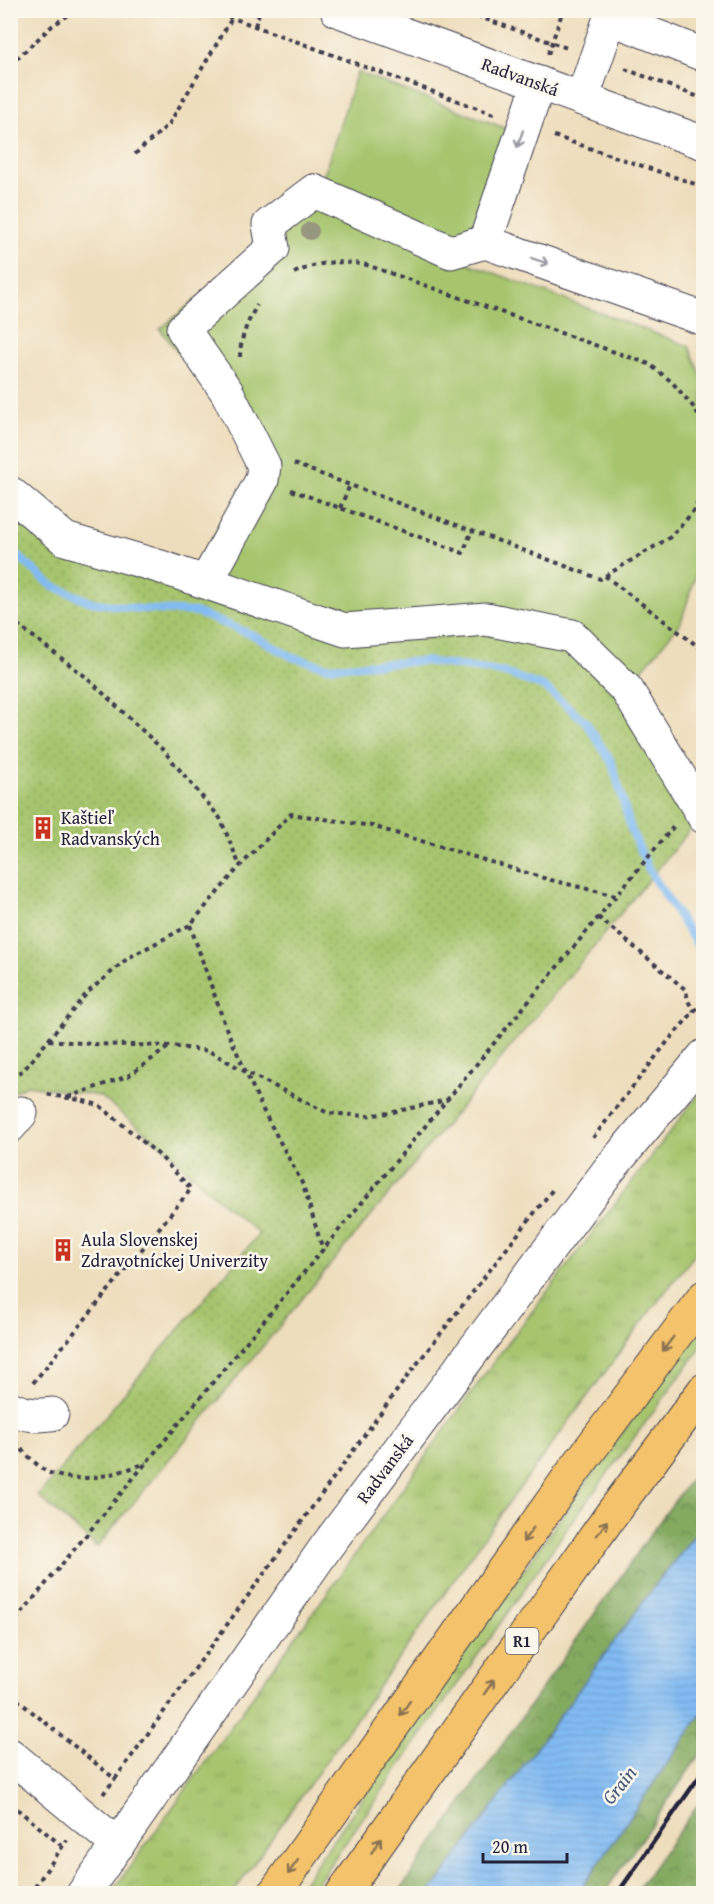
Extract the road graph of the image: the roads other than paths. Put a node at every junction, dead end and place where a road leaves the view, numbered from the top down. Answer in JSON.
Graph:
{"nodes":[{"id":1,"x":337,"y":10,"type":"edge"},
{"id":2,"x":704,"y":55,"type":"edge"},
{"id":3,"x":538,"y":83,"type":"junction"},
{"id":4,"x":582,"y":99,"type":"junction"},
{"id":5,"x":704,"y":143,"type":"edge"},
{"id":6,"x":485,"y":242,"type":"junction"},
{"id":7,"x":704,"y":319,"type":"edge"},
{"id":8,"x":10,"y":493,"type":"edge"},
{"id":9,"x":206,"y":582,"type":"junction"},
{"id":10,"x":704,"y":817,"type":"edge"},
{"id":11,"x":704,"y":1056,"type":"edge"},
{"id":12,"x":704,"y":1297,"type":"edge"},
{"id":13,"x":704,"y":1390,"type":"edge"},
{"id":14,"x":19,"y":1411,"type":"edge"},
{"id":15,"x":52,"y":1414,"type":"dead end"},
{"id":16,"x":10,"y":1755,"type":"edge"},
{"id":17,"x":118,"y":1845,"type":"junction"},
{"id":18,"x":83,"y":1893,"type":"edge"},
{"id":19,"x":274,"y":1893,"type":"edge"},
{"id":20,"x":342,"y":1893,"type":"edge"}],
"edges":[{"from":1,"to":3,"type":"street","name":"Radvanská"},
{"from":2,"to":4,"type":"street"},
{"from":3,"to":4,"type":"street","name":"Radvanská"},
{"from":3,"to":6,"type":"street","one_way":true},
{"from":4,"to":5,"type":"street","name":"Radvanská"},
{"from":6,"to":7,"type":"street","one_way":true},
{"from":6,"to":9,"type":"street"},
{"from":8,"to":9,"type":"street"},
{"from":9,"to":10,"type":"street"},
{"from":11,"to":17,"type":"street","name":"Radvanská"},
{"from":12,"to":19,"type":"highway","one_way":true},
{"from":20,"to":13,"type":"highway","number":"R1","one_way":true},
{"from":14,"to":15,"type":"street"},
{"from":16,"to":17,"type":"street"},
{"from":17,"to":18,"type":"street","name":"Radvanská"}]}
